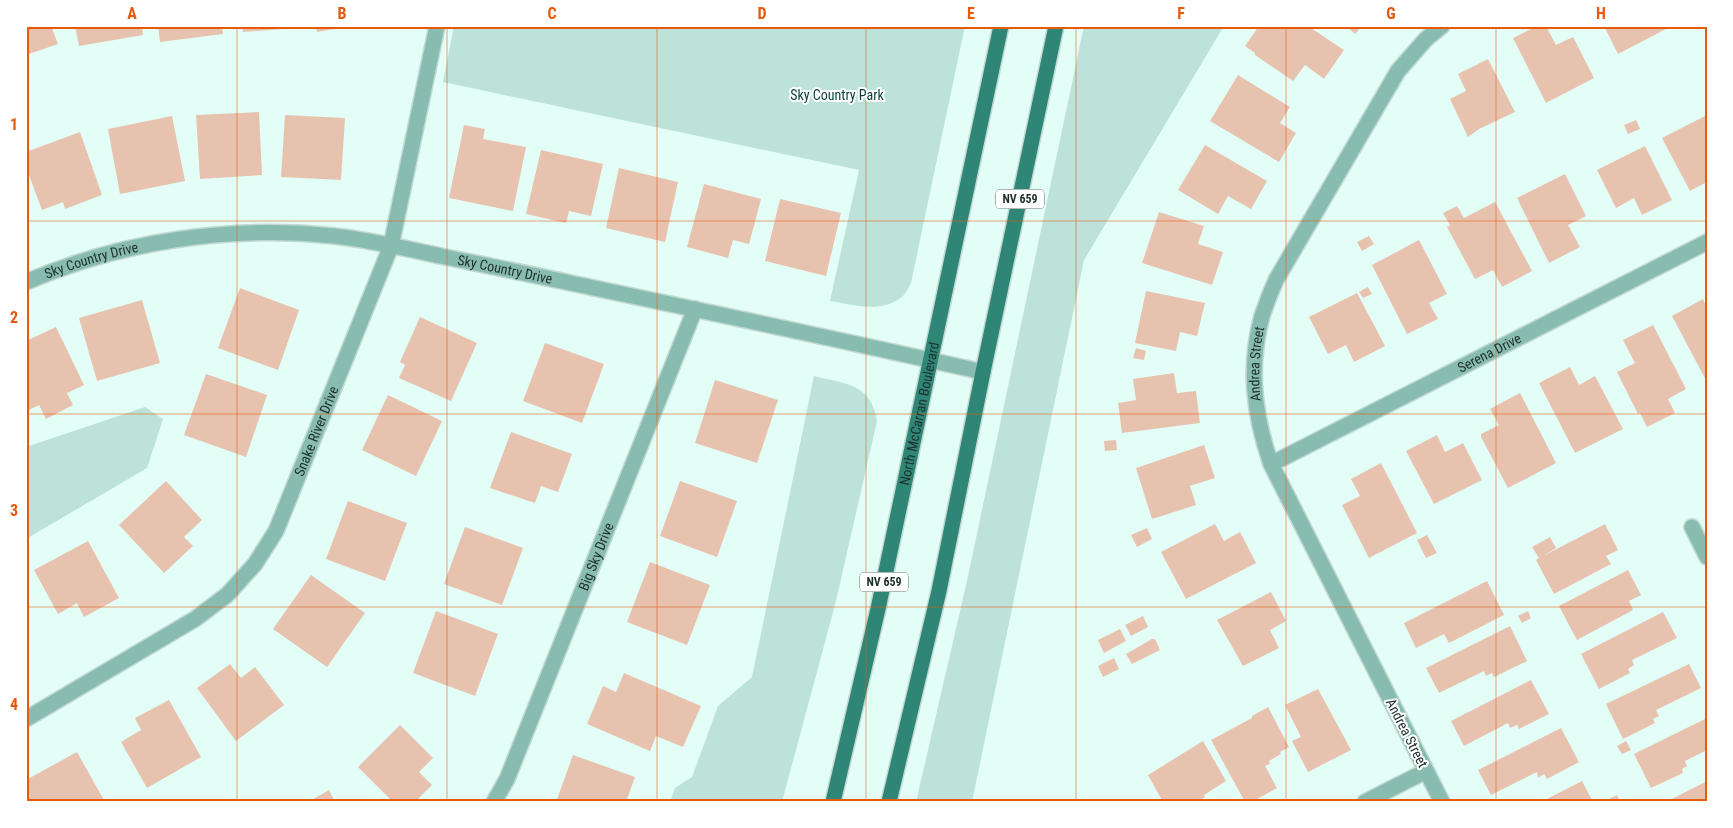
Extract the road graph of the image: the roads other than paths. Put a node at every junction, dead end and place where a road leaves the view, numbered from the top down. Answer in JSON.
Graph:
{"nodes":[{"id":1,"x":436,"y":26,"type":"edge"},
{"id":2,"x":1001,"y":26,"type":"edge"},
{"id":3,"x":1056,"y":26,"type":"edge"},
{"id":4,"x":1442,"y":26,"type":"edge"},
{"id":5,"x":1707,"y":242,"type":"edge"},
{"id":6,"x":391,"y":246,"type":"junction"},
{"id":7,"x":26,"y":282,"type":"edge"},
{"id":8,"x":695,"y":309,"type":"junction"},
{"id":9,"x":930,"y":360,"type":"junction"},
{"id":10,"x":983,"y":372,"type":"junction"},
{"id":11,"x":1271,"y":464,"type":"junction"},
{"id":12,"x":1692,"y":527,"type":"dead end"},
{"id":13,"x":1707,"y":557,"type":"edge"},
{"id":14,"x":26,"y":719,"type":"edge"},
{"id":15,"x":1426,"y":771,"type":"junction"},
{"id":16,"x":494,"y":802,"type":"edge"},
{"id":17,"x":832,"y":802,"type":"edge"},
{"id":18,"x":889,"y":802,"type":"edge"},
{"id":19,"x":1366,"y":802,"type":"edge"},
{"id":20,"x":1442,"y":802,"type":"edge"}],
"edges":[{"from":1,"to":6,"type":"street","name":"Snake River Drive"},
{"from":2,"to":9,"type":"main road","name":"North McCarran Boulevard","number":"NV 659"},
{"from":3,"to":10,"type":"main road","number":"NV 659"},
{"from":4,"to":11,"type":"street","name":"Andrea Street"},
{"from":5,"to":11,"type":"street","name":"Serena Drive"},
{"from":6,"to":7,"type":"street","name":"Sky Country Drive"},
{"from":6,"to":8,"type":"street","name":"Sky Country Drive"},
{"from":6,"to":14,"type":"street","name":"Snake River Drive"},
{"from":8,"to":9,"type":"street","name":"Sky Country Drive"},
{"from":8,"to":16,"type":"street","name":"Big Sky Drive"},
{"from":9,"to":10,"type":"street","name":"Sky Country Drive"},
{"from":9,"to":17,"type":"main road","name":"North McCarran Boulevard","number":"NV 659"},
{"from":10,"to":18,"type":"main road","number":"NV 659"},
{"from":11,"to":15,"type":"street","name":"Andrea Street"},
{"from":12,"to":13,"type":"street"},
{"from":15,"to":19,"type":"street"},
{"from":15,"to":20,"type":"street","name":"Andrea Street"}]}
